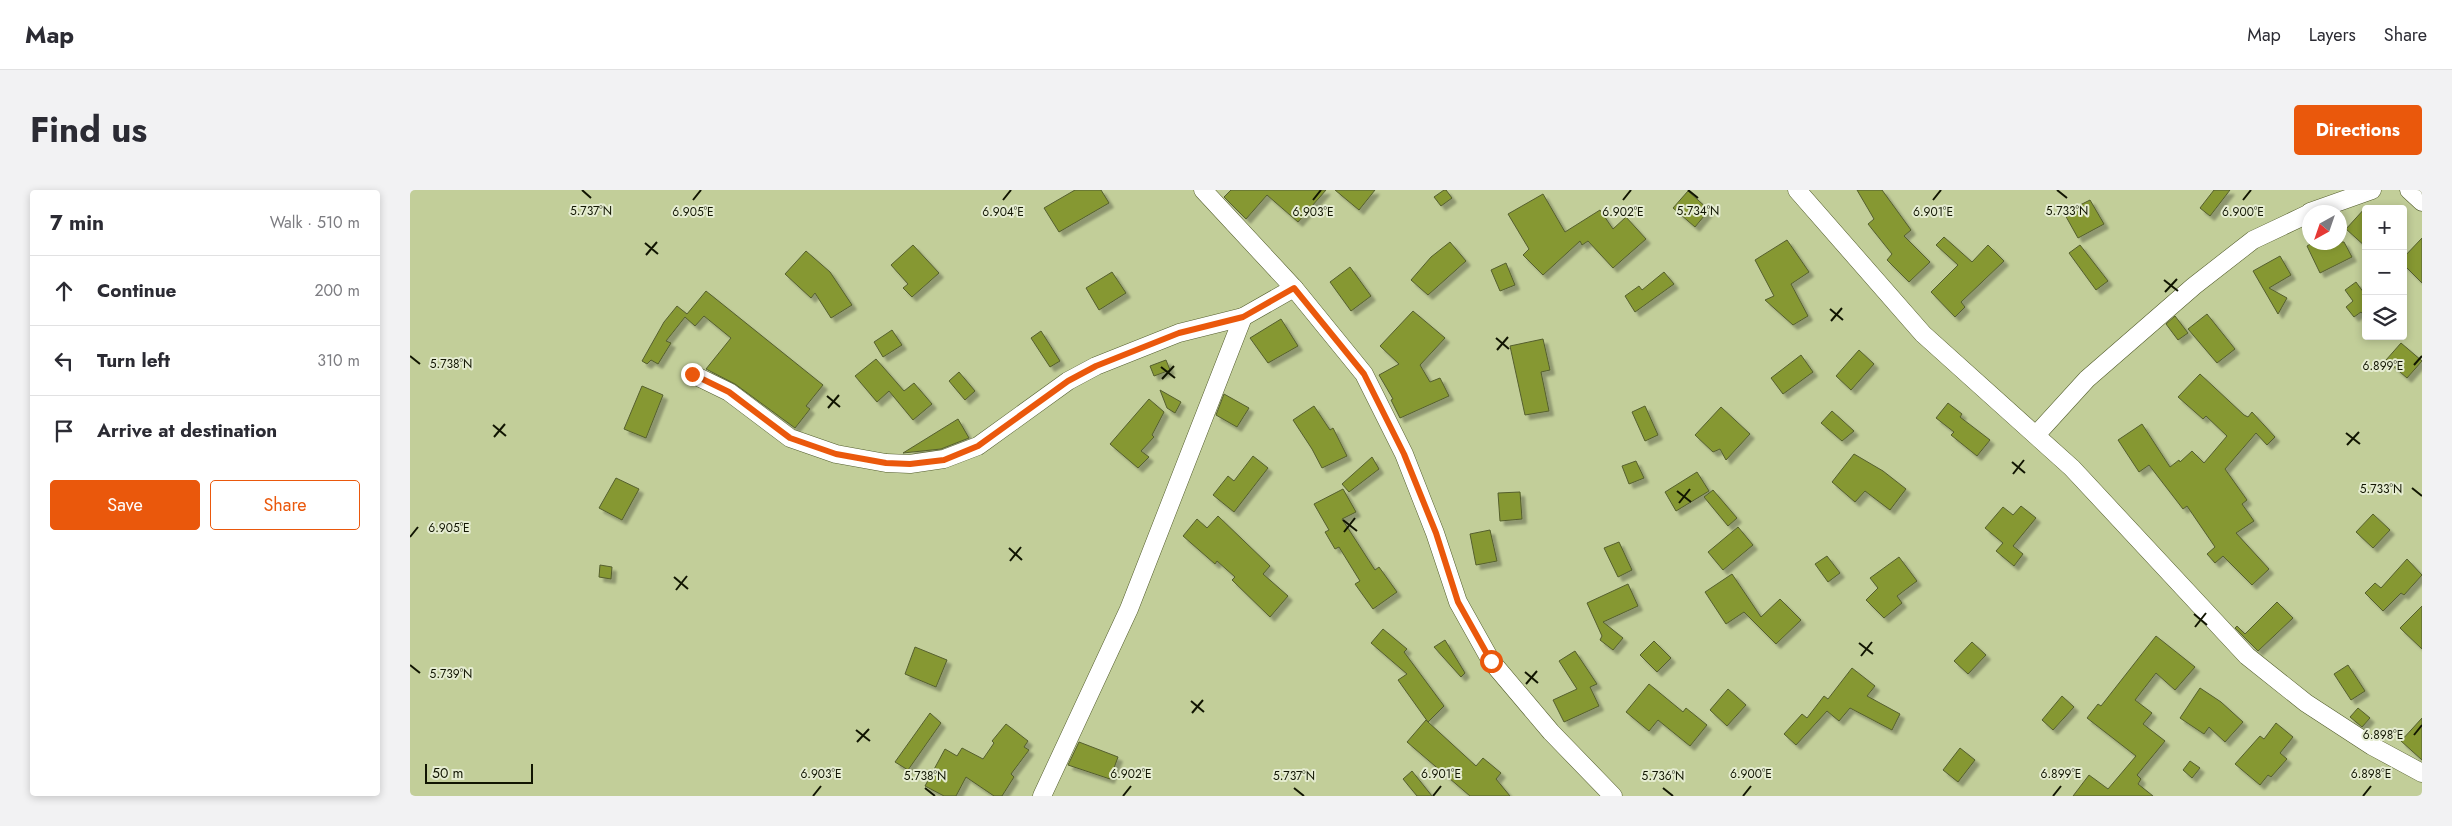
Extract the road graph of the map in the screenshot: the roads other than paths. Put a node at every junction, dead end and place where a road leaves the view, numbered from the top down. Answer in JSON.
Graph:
{"nodes":[{"id":1,"x":1203,"y":190,"type":"edge"},
{"id":2,"x":1797,"y":190,"type":"edge"},
{"id":3,"x":2372,"y":190,"type":"edge"},
{"id":4,"x":2410,"y":190,"type":"edge"},
{"id":5,"x":2422,"y":202,"type":"edge"},
{"id":6,"x":2332,"y":205,"type":"edge"},
{"id":7,"x":2302,"y":217,"type":"edge"},
{"id":8,"x":1294,"y":288,"type":"junction"},
{"id":9,"x":1243,"y":317,"type":"junction"},
{"id":10,"x":692,"y":374,"type":"dead end"},
{"id":11,"x":2036,"y":435,"type":"junction"},
{"id":12,"x":2422,"y":773,"type":"edge"},
{"id":13,"x":1042,"y":796,"type":"edge"},
{"id":14,"x":1613,"y":796,"type":"edge"}],
"edges":[{"from":1,"to":8,"type":"street"},
{"from":2,"to":11,"type":"street"},
{"from":3,"to":6,"type":"street"},
{"from":4,"to":5,"type":"street"},
{"from":7,"to":11,"type":"street"},
{"from":8,"to":9,"type":"street"},
{"from":8,"to":14,"type":"street"},
{"from":9,"to":10,"type":"street"},
{"from":9,"to":13,"type":"street"},
{"from":11,"to":12,"type":"street"}]}
